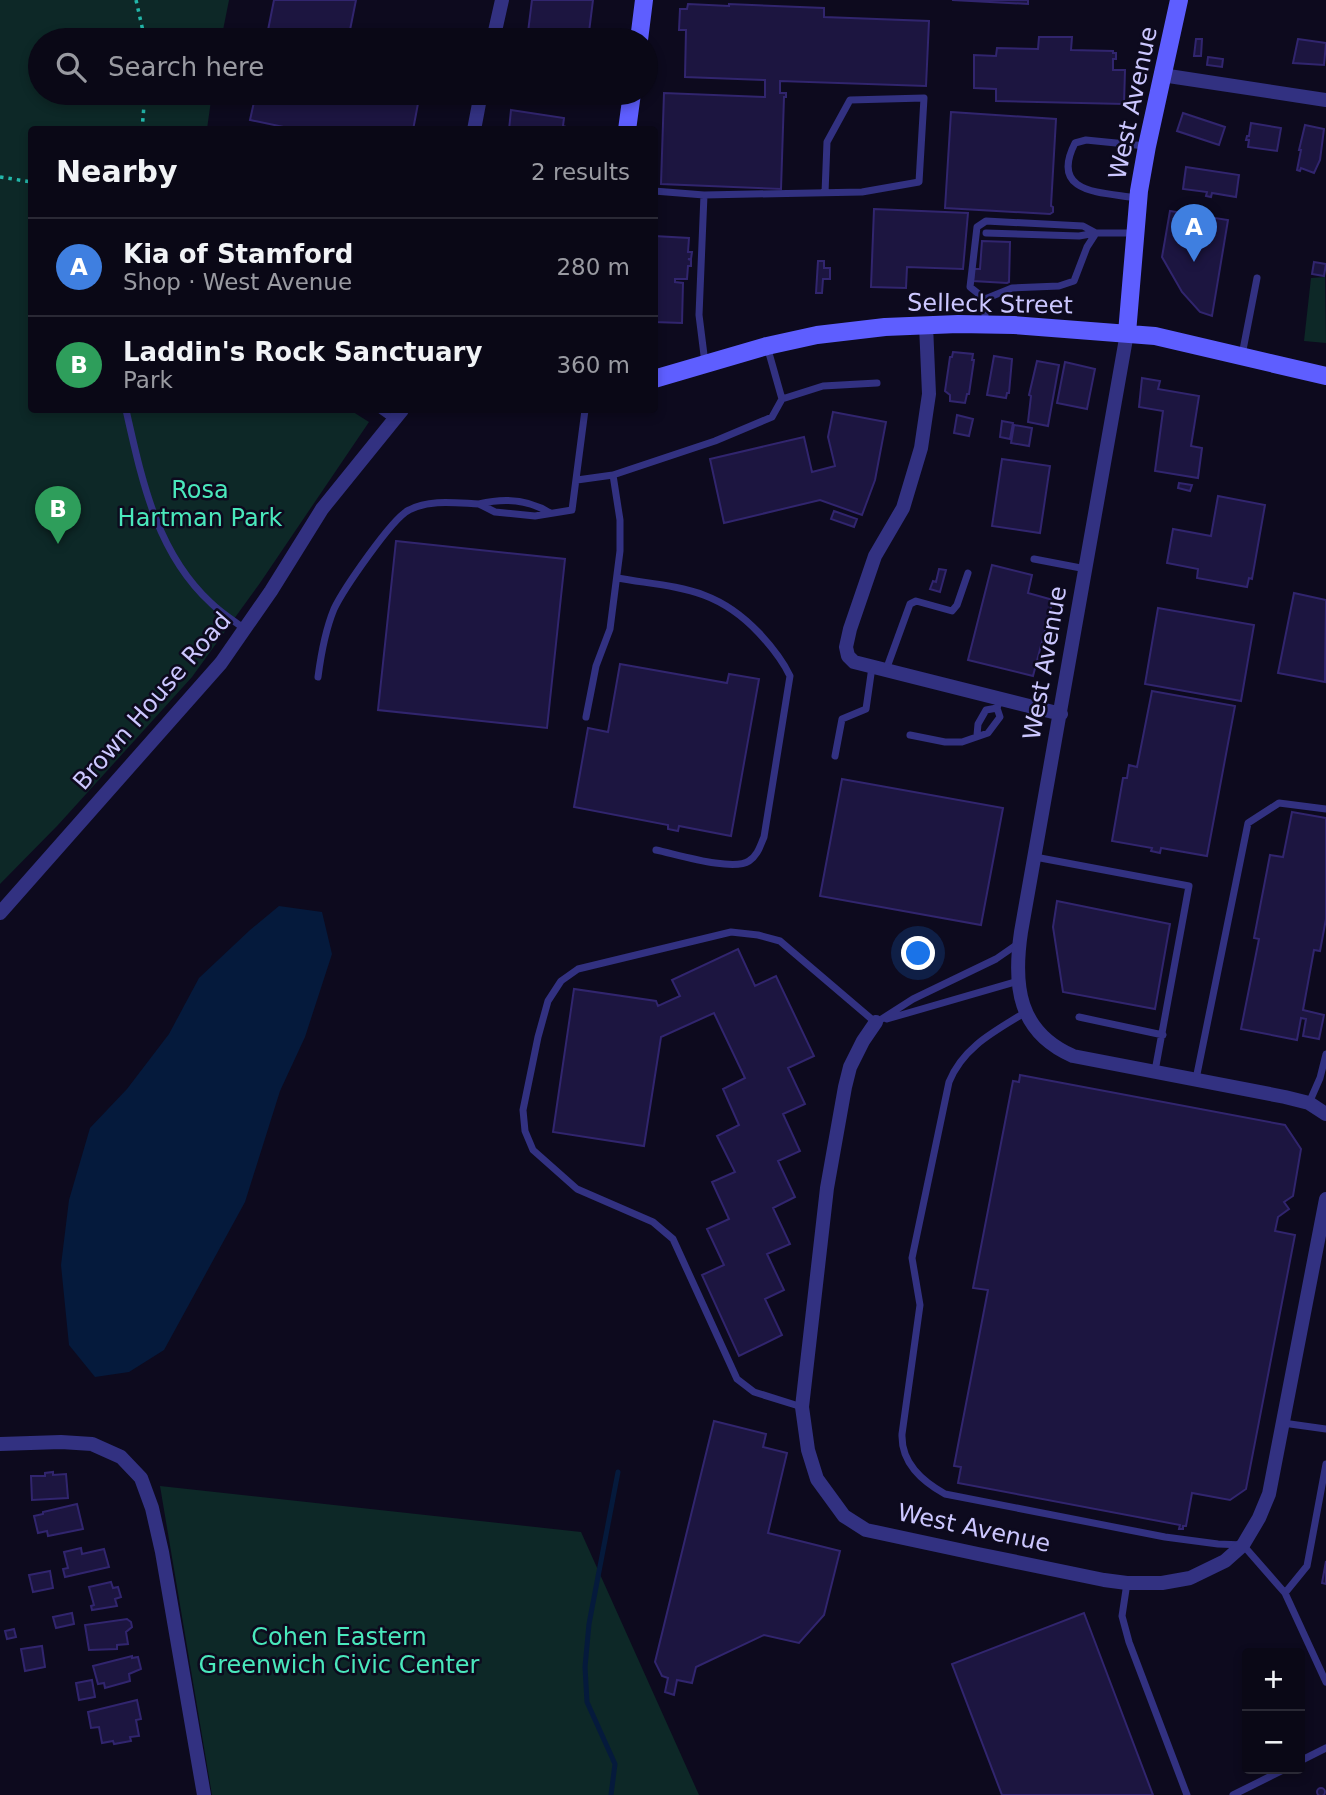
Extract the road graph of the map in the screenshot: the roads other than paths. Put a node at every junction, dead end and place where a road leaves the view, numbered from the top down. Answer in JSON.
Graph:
{"nodes":[{"id":1,"x":502,"y":0,"type":"edge"},
{"id":2,"x":644,"y":0,"type":"edge"},
{"id":3,"x":1179,"y":0,"type":"edge"},
{"id":4,"x":496,"y":28,"type":"edge"},
{"id":5,"x":640,"y":28,"type":"edge"},
{"id":6,"x":1162,"y":75,"type":"junction"},
{"id":7,"x":1326,"y":100,"type":"edge"},
{"id":8,"x":479,"y":105,"type":"edge"},
{"id":9,"x":630,"y":105,"type":"edge"},
{"id":10,"x":475,"y":126,"type":"edge"},
{"id":11,"x":628,"y":126,"type":"edge"},
{"id":12,"x":1147,"y":146,"type":"junction"},
{"id":13,"x":658,"y":191,"type":"edge"},
{"id":14,"x":825,"y":193,"type":"junction"},
{"id":15,"x":704,"y":195,"type":"junction"},
{"id":16,"x":1138,"y":198,"type":"junction"},
{"id":17,"x":986,"y":233,"type":"dead end"},
{"id":18,"x":1096,"y":233,"type":"junction"},
{"id":19,"x":1134,"y":233,"type":"junction"},
{"id":20,"x":1256,"y":278,"type":"dead end"},
{"id":21,"x":985,"y":299,"type":"junction"},
{"id":22,"x":985,"y":324,"type":"junction"},
{"id":23,"x":926,"y":325,"type":"junction"},
{"id":24,"x":1127,"y":333,"type":"junction"},
{"id":25,"x":766,"y":346,"type":"junction"},
{"id":26,"x":1242,"y":356,"type":"junction"},
{"id":27,"x":705,"y":364,"type":"junction"},
{"id":28,"x":1326,"y":376,"type":"edge"},
{"id":29,"x":658,"y":378,"type":"edge"},
{"id":30,"x":877,"y":383,"type":"dead end"},
{"id":31,"x":782,"y":399,"type":"junction"},
{"id":32,"x":127,"y":413,"type":"edge"},
{"id":33,"x":584,"y":413,"type":"edge"},
{"id":34,"x":398,"y":414,"type":"edge"},
{"id":35,"x":613,"y":475,"type":"junction"},
{"id":36,"x":577,"y":481,"type":"junction"},
{"id":37,"x":479,"y":504,"type":"junction"},
{"id":38,"x":550,"y":513,"type":"junction"},
{"id":39,"x":1034,"y":559,"type":"dead end"},
{"id":40,"x":1087,"y":570,"type":"junction"},
{"id":41,"x":968,"y":573,"type":"dead end"},
{"id":42,"x":617,"y":578,"type":"junction"},
{"id":43,"x":245,"y":629,"type":"junction"},
{"id":44,"x":879,"y":668,"type":"junction"},
{"id":45,"x":318,"y":677,"type":"dead end"},
{"id":46,"x":999,"y":704,"type":"junction"},
{"id":47,"x":1061,"y":714,"type":"junction"},
{"id":48,"x":586,"y":717,"type":"dead end"},
{"id":49,"x":910,"y":735,"type":"dead end"},
{"id":50,"x":977,"y":735,"type":"junction"},
{"id":51,"x":835,"y":756,"type":"dead end"},
{"id":52,"x":1326,"y":809,"type":"edge"},
{"id":53,"x":656,"y":850,"type":"dead end"},
{"id":54,"x":1035,"y":857,"type":"junction"},
{"id":55,"x":0,"y":913,"type":"edge"},
{"id":56,"x":1020,"y":943,"type":"junction"},
{"id":57,"x":1018,"y":981,"type":"junction"},
{"id":58,"x":1026,"y":1012,"type":"junction"},
{"id":59,"x":1079,"y":1017,"type":"dead end"},
{"id":60,"x":876,"y":1023,"type":"junction"},
{"id":61,"x":1163,"y":1035,"type":"junction"},
{"id":62,"x":1326,"y":1054,"type":"edge"},
{"id":63,"x":1155,"y":1071,"type":"junction"},
{"id":64,"x":1196,"y":1079,"type":"junction"},
{"id":65,"x":1309,"y":1103,"type":"junction"},
{"id":66,"x":1326,"y":1114,"type":"edge"},
{"id":67,"x":1326,"y":1199,"type":"edge"},
{"id":68,"x":802,"y":1407,"type":"junction"},
{"id":69,"x":1283,"y":1423,"type":"junction"},
{"id":70,"x":1326,"y":1429,"type":"edge"},
{"id":71,"x":0,"y":1444,"type":"edge"},
{"id":72,"x":1326,"y":1464,"type":"edge"},
{"id":73,"x":1243,"y":1545,"type":"junction"},
{"id":74,"x":1127,"y":1583,"type":"junction"},
{"id":75,"x":1285,"y":1593,"type":"junction"},
{"id":76,"x":1326,"y":1682,"type":"edge"},
{"id":77,"x":1326,"y":1748,"type":"edge"},
{"id":78,"x":1305,"y":1759,"type":"edge"},
{"id":79,"x":1275,"y":1774,"type":"edge"},
{"id":80,"x":204,"y":1795,"type":"edge"},
{"id":81,"x":1187,"y":1795,"type":"edge"},
{"id":82,"x":1233,"y":1795,"type":"edge"}],
"edges":[{"from":1,"to":4,"type":"street"},
{"from":2,"to":5,"type":"street"},
{"from":3,"to":6,"type":"street","name":"West Avenue"},
{"from":6,"to":7,"type":"street"},
{"from":6,"to":12,"type":"street","name":"West Avenue"},
{"from":8,"to":10,"type":"street"},
{"from":9,"to":11,"type":"street"},
{"from":12,"to":16,"type":"street","name":"West Avenue"},
{"from":12,"to":16,"type":"lane"},
{"from":13,"to":15,"type":"lane"},
{"from":14,"to":14,"type":"lane"},
{"from":14,"to":15,"type":"lane"},
{"from":15,"to":27,"type":"lane"},
{"from":16,"to":19,"type":"street","name":"West Avenue"},
{"from":17,"to":18,"type":"lane"},
{"from":18,"to":19,"type":"lane"},
{"from":18,"to":21,"type":"lane"},
{"from":18,"to":21,"type":"lane"},
{"from":19,"to":24,"type":"street","name":"West Avenue"},
{"from":20,"to":26,"type":"lane"},
{"from":21,"to":22,"type":"lane"},
{"from":22,"to":23,"type":"street","name":"Selleck Street"},
{"from":22,"to":24,"type":"street","name":"Selleck Street"},
{"from":23,"to":25,"type":"street","name":"Selleck Street"},
{"from":23,"to":44,"type":"street"},
{"from":24,"to":26,"type":"street","name":"Selleck Street"},
{"from":24,"to":40,"type":"street","name":"West Avenue"},
{"from":25,"to":27,"type":"street","name":"Selleck Street"},
{"from":25,"to":31,"type":"lane"},
{"from":26,"to":28,"type":"street","name":"Selleck Street"},
{"from":27,"to":29,"type":"street","name":"Selleck Street"},
{"from":30,"to":31,"type":"lane"},
{"from":31,"to":35,"type":"lane"},
{"from":32,"to":43,"type":"lane"},
{"from":33,"to":36,"type":"lane"},
{"from":34,"to":43,"type":"street","name":"Brown House Road"},
{"from":35,"to":36,"type":"lane"},
{"from":35,"to":42,"type":"lane"},
{"from":36,"to":38,"type":"lane"},
{"from":37,"to":38,"type":"lane"},
{"from":37,"to":38,"type":"lane"},
{"from":37,"to":45,"type":"lane"},
{"from":39,"to":40,"type":"lane"},
{"from":40,"to":47,"type":"street","name":"West Avenue"},
{"from":41,"to":44,"type":"lane"},
{"from":42,"to":48,"type":"lane"},
{"from":42,"to":53,"type":"lane"},
{"from":43,"to":55,"type":"street","name":"Brown House Road"},
{"from":44,"to":46,"type":"street"},
{"from":44,"to":51,"type":"lane"},
{"from":46,"to":47,"type":"street"},
{"from":46,"to":50,"type":"lane"},
{"from":46,"to":50,"type":"lane"},
{"from":47,"to":54,"type":"street","name":"West Avenue"},
{"from":49,"to":50,"type":"lane"},
{"from":52,"to":64,"type":"lane"},
{"from":54,"to":56,"type":"street","name":"West Avenue"},
{"from":54,"to":61,"type":"lane"},
{"from":56,"to":57,"type":"street","name":"West Avenue"},
{"from":56,"to":60,"type":"lane"},
{"from":57,"to":58,"type":"street","name":"West Avenue"},
{"from":57,"to":60,"type":"lane"},
{"from":58,"to":63,"type":"street","name":"West Avenue"},
{"from":58,"to":73,"type":"lane"},
{"from":59,"to":61,"type":"lane"},
{"from":60,"to":68,"type":"street","name":"West Avenue"},
{"from":60,"to":68,"type":"lane"},
{"from":61,"to":63,"type":"lane"},
{"from":62,"to":65,"type":"lane"},
{"from":63,"to":64,"type":"street","name":"West Avenue"},
{"from":64,"to":65,"type":"street","name":"West Avenue"},
{"from":65,"to":66,"type":"street","name":"West Avenue"},
{"from":67,"to":69,"type":"street","name":"West Avenue"},
{"from":68,"to":74,"type":"street","name":"West Avenue"},
{"from":69,"to":70,"type":"lane"},
{"from":69,"to":73,"type":"street","name":"West Avenue"},
{"from":71,"to":80,"type":"street"},
{"from":72,"to":75,"type":"lane"},
{"from":73,"to":74,"type":"street","name":"West Avenue"},
{"from":73,"to":75,"type":"lane"},
{"from":74,"to":81,"type":"lane"},
{"from":75,"to":76,"type":"lane"},
{"from":77,"to":78,"type":"lane"},
{"from":79,"to":82,"type":"lane"}]}
